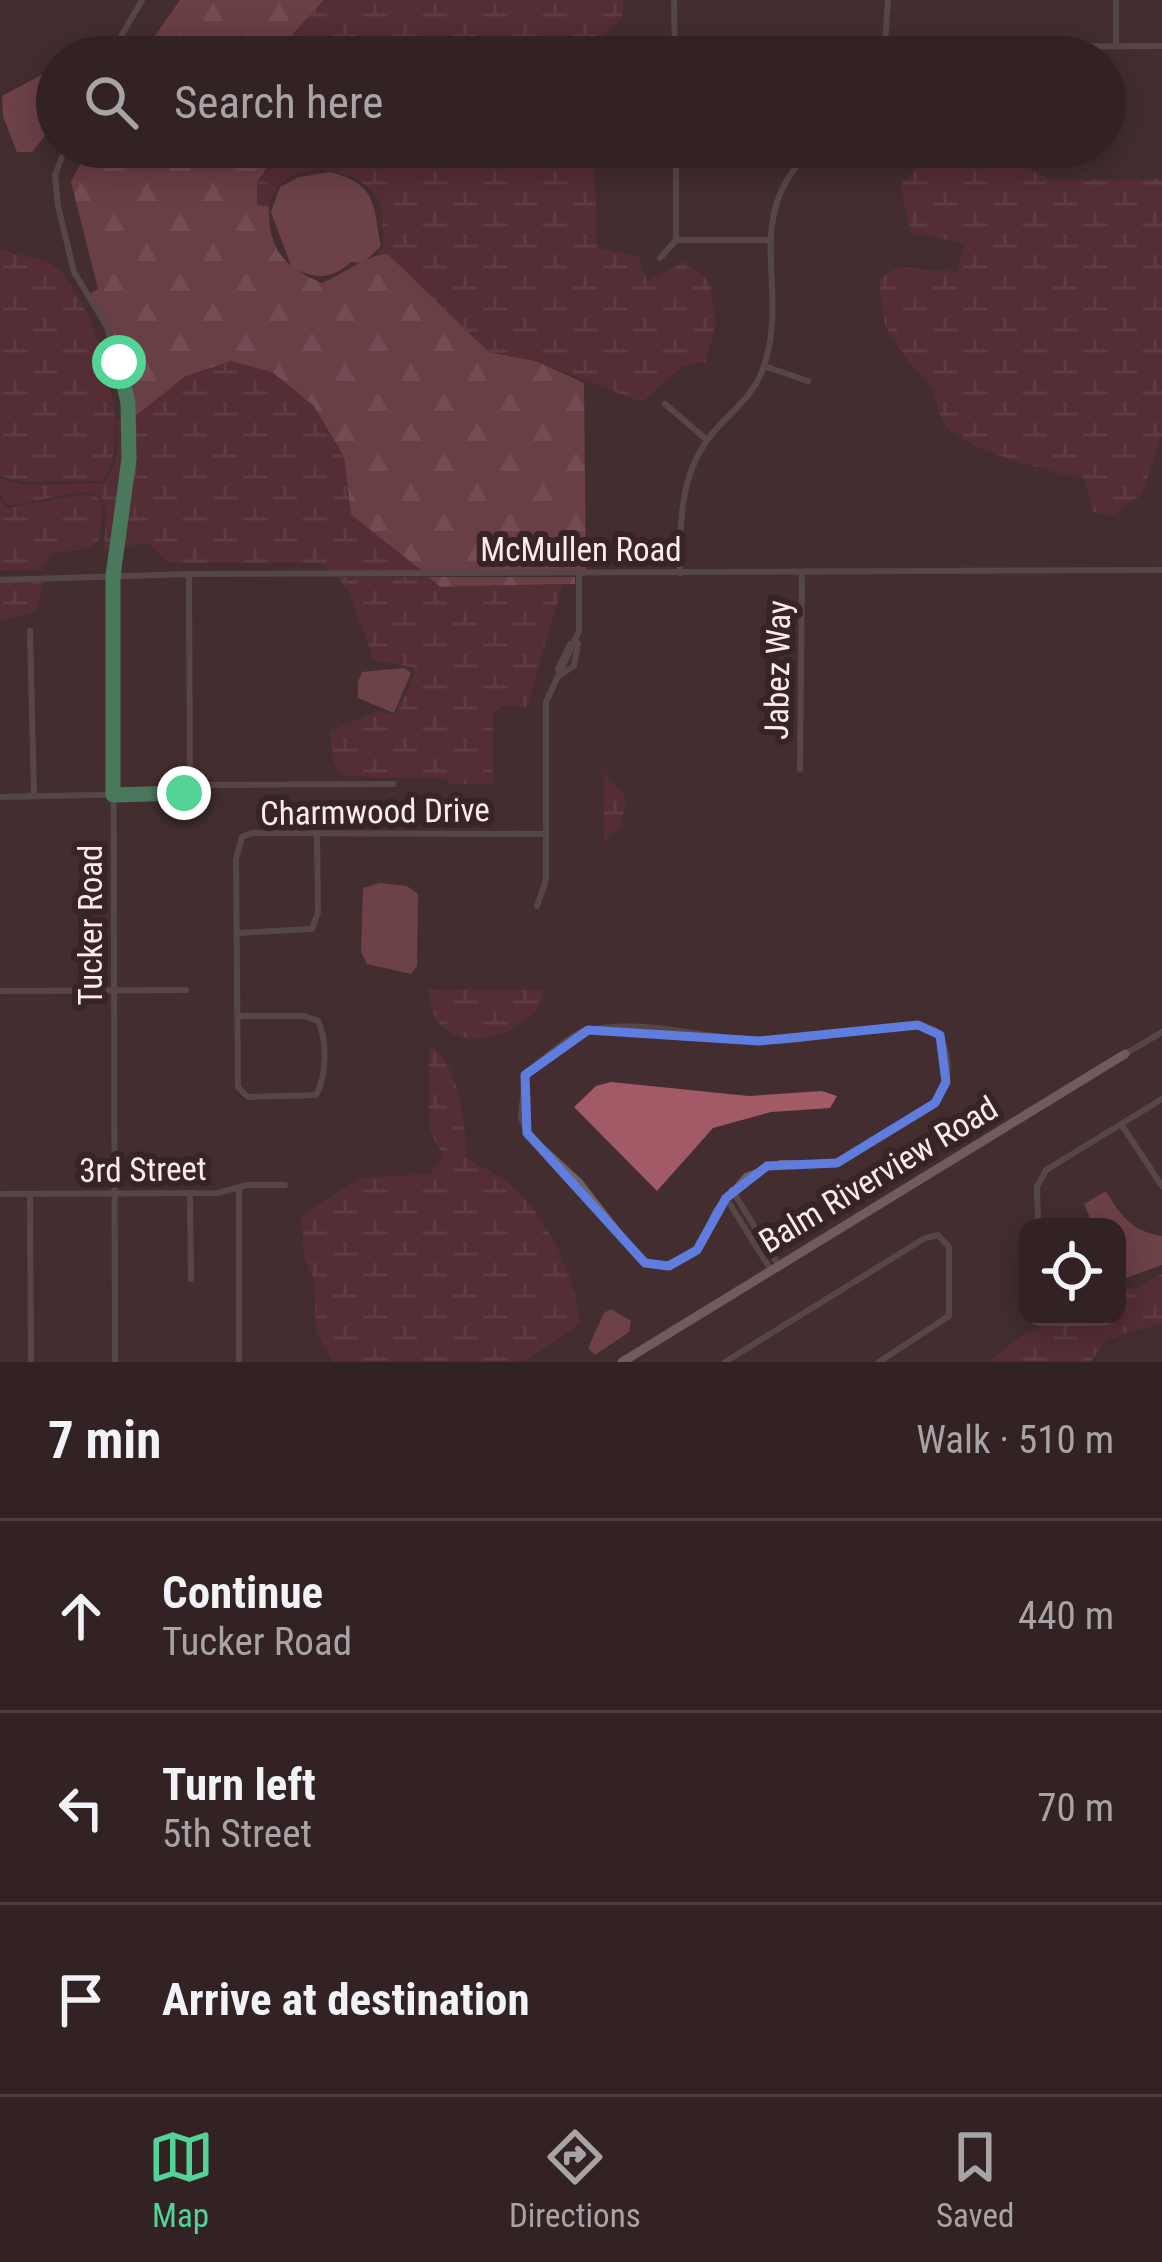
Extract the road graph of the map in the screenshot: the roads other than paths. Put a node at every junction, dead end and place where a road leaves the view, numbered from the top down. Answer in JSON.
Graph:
{"nodes":[{"id":1,"x":142,"y":0,"type":"edge"},
{"id":2,"x":674,"y":0,"type":"edge"},
{"id":3,"x":888,"y":0,"type":"edge"},
{"id":4,"x":1116,"y":0,"type":"edge"},
{"id":5,"x":121,"y":36,"type":"edge"},
{"id":6,"x":675,"y":36,"type":"edge"},
{"id":7,"x":885,"y":36,"type":"edge"},
{"id":8,"x":1116,"y":36,"type":"edge"},
{"id":9,"x":1126,"y":46,"type":"edge"},
{"id":10,"x":1162,"y":46,"type":"edge"},
{"id":11,"x":58,"y":168,"type":"edge"},
{"id":12,"x":676,"y":168,"type":"edge"},
{"id":13,"x":791,"y":168,"type":"edge"},
{"id":14,"x":676,"y":240,"type":"junction"},
{"id":15,"x":770,"y":240,"type":"junction"},
{"id":16,"x":660,"y":258,"type":"dead end"},
{"id":17,"x":764,"y":366,"type":"junction"},
{"id":18,"x":808,"y":381,"type":"dead end"},
{"id":19,"x":664,"y":404,"type":"dead end"},
{"id":20,"x":707,"y":440,"type":"junction"},
{"id":21,"x":1162,"y":570,"type":"edge"},
{"id":22,"x":802,"y":572,"type":"junction"},
{"id":23,"x":579,"y":573,"type":"junction"},
{"id":24,"x":680,"y":573,"type":"junction"},
{"id":25,"x":189,"y":574,"type":"junction"},
{"id":26,"x":113,"y":576,"type":"junction"},
{"id":27,"x":0,"y":580,"type":"edge"},
{"id":28,"x":30,"y":631,"type":"dead end"},
{"id":29,"x":579,"y":631,"type":"junction"},
{"id":30,"x":558,"y":676,"type":"junction"},
{"id":31,"x":800,"y":769,"type":"dead end"},
{"id":32,"x":394,"y":784,"type":"dead end"},
{"id":33,"x":190,"y":785,"type":"junction"},
{"id":34,"x":113,"y":795,"type":"junction"},
{"id":35,"x":0,"y":796,"type":"edge"},
{"id":36,"x":34,"y":796,"type":"junction"},
{"id":37,"x":317,"y":833,"type":"junction"},
{"id":38,"x":545,"y":834,"type":"junction"},
{"id":39,"x":537,"y":906,"type":"dead end"},
{"id":40,"x":237,"y":933,"type":"junction"},
{"id":41,"x":114,"y":990,"type":"junction"},
{"id":42,"x":186,"y":990,"type":"dead end"},
{"id":43,"x":0,"y":991,"type":"edge"},
{"id":44,"x":238,"y":1016,"type":"junction"},
{"id":45,"x":1162,"y":1032,"type":"edge"},
{"id":46,"x":1126,"y":1054,"type":"joint"},
{"id":47,"x":1162,"y":1099,"type":"edge"},
{"id":48,"x":1121,"y":1124,"type":"junction"},
{"id":49,"x":285,"y":1185,"type":"dead end"},
{"id":50,"x":1162,"y":1186,"type":"edge"},
{"id":51,"x":239,"y":1187,"type":"junction"},
{"id":52,"x":190,"y":1193,"type":"junction"},
{"id":53,"x":0,"y":1194,"type":"edge"},
{"id":54,"x":30,"y":1194,"type":"junction"},
{"id":55,"x":115,"y":1194,"type":"junction"},
{"id":56,"x":729,"y":1194,"type":"junction"},
{"id":57,"x":1038,"y":1218,"type":"edge"},
{"id":58,"x":775,"y":1268,"type":"junction"},
{"id":59,"x":191,"y":1279,"type":"dead end"},
{"id":60,"x":31,"y":1362,"type":"edge"},
{"id":61,"x":115,"y":1362,"type":"edge"},
{"id":62,"x":239,"y":1362,"type":"edge"},
{"id":63,"x":622,"y":1362,"type":"edge"},
{"id":64,"x":725,"y":1362,"type":"edge"},
{"id":65,"x":879,"y":1362,"type":"edge"}],
"edges":[{"from":1,"to":5,"type":"street"},
{"from":2,"to":6,"type":"street"},
{"from":3,"to":7,"type":"street"},
{"from":4,"to":8,"type":"street"},
{"from":9,"to":10,"type":"street"},
{"from":11,"to":26,"type":"street","name":"Tucker Road"},
{"from":12,"to":14,"type":"street"},
{"from":13,"to":15,"type":"street"},
{"from":14,"to":15,"type":"street"},
{"from":14,"to":16,"type":"street"},
{"from":15,"to":17,"type":"street"},
{"from":17,"to":18,"type":"street"},
{"from":17,"to":20,"type":"street"},
{"from":19,"to":20,"type":"street"},
{"from":20,"to":24,"type":"street"},
{"from":21,"to":22,"type":"street","name":"McMullen Road"},
{"from":22,"to":24,"type":"street","name":"McMullen Road"},
{"from":22,"to":31,"type":"street","name":"Jabez Way"},
{"from":23,"to":24,"type":"street","name":"McMullen Road"},
{"from":23,"to":25,"type":"street","name":"McMullen Road"},
{"from":23,"to":29,"type":"street"},
{"from":25,"to":26,"type":"street","name":"McMullen Road"},
{"from":25,"to":33,"type":"street"},
{"from":26,"to":27,"type":"street","name":"McMullen Road"},
{"from":26,"to":34,"type":"street","name":"Tucker Road"},
{"from":28,"to":36,"type":"street"},
{"from":29,"to":30,"type":"street"},
{"from":29,"to":30,"type":"street"},
{"from":30,"to":38,"type":"street"},
{"from":32,"to":33,"type":"street"},
{"from":33,"to":34,"type":"street"},
{"from":34,"to":36,"type":"street"},
{"from":34,"to":41,"type":"street","name":"Tucker Road"},
{"from":35,"to":36,"type":"street"},
{"from":37,"to":38,"type":"street","name":"Charmwood Drive"},
{"from":37,"to":40,"type":"street"},
{"from":37,"to":40,"type":"street","name":"Charmwood Drive"},
{"from":38,"to":39,"type":"street"},
{"from":40,"to":44,"type":"street","name":"Charmwood Drive"},
{"from":41,"to":42,"type":"street"},
{"from":41,"to":43,"type":"street"},
{"from":41,"to":55,"type":"street","name":"Tucker Road"},
{"from":44,"to":44,"type":"street","name":"Charmwood Drive"},
{"from":45,"to":46,"type":"street","name":"Balm Riverview Road"},
{"from":46,"to":58,"type":"main road","name":"Balm Riverview Road"},
{"from":47,"to":48,"type":"street"},
{"from":48,"to":50,"type":"street"},
{"from":48,"to":57,"type":"street"},
{"from":49,"to":51,"type":"street","name":"3rd Street"},
{"from":51,"to":52,"type":"street","name":"3rd Street"},
{"from":51,"to":62,"type":"street"},
{"from":52,"to":55,"type":"street","name":"3rd Street"},
{"from":52,"to":59,"type":"street"},
{"from":53,"to":54,"type":"street","name":"3rd Street"},
{"from":54,"to":55,"type":"street","name":"3rd Street"},
{"from":54,"to":60,"type":"street"},
{"from":55,"to":61,"type":"street","name":"Tucker Road"},
{"from":56,"to":56,"type":"street"},
{"from":56,"to":58,"type":"street"},
{"from":58,"to":63,"type":"main road","name":"Balm Riverview Road"},
{"from":64,"to":65,"type":"street"}]}
